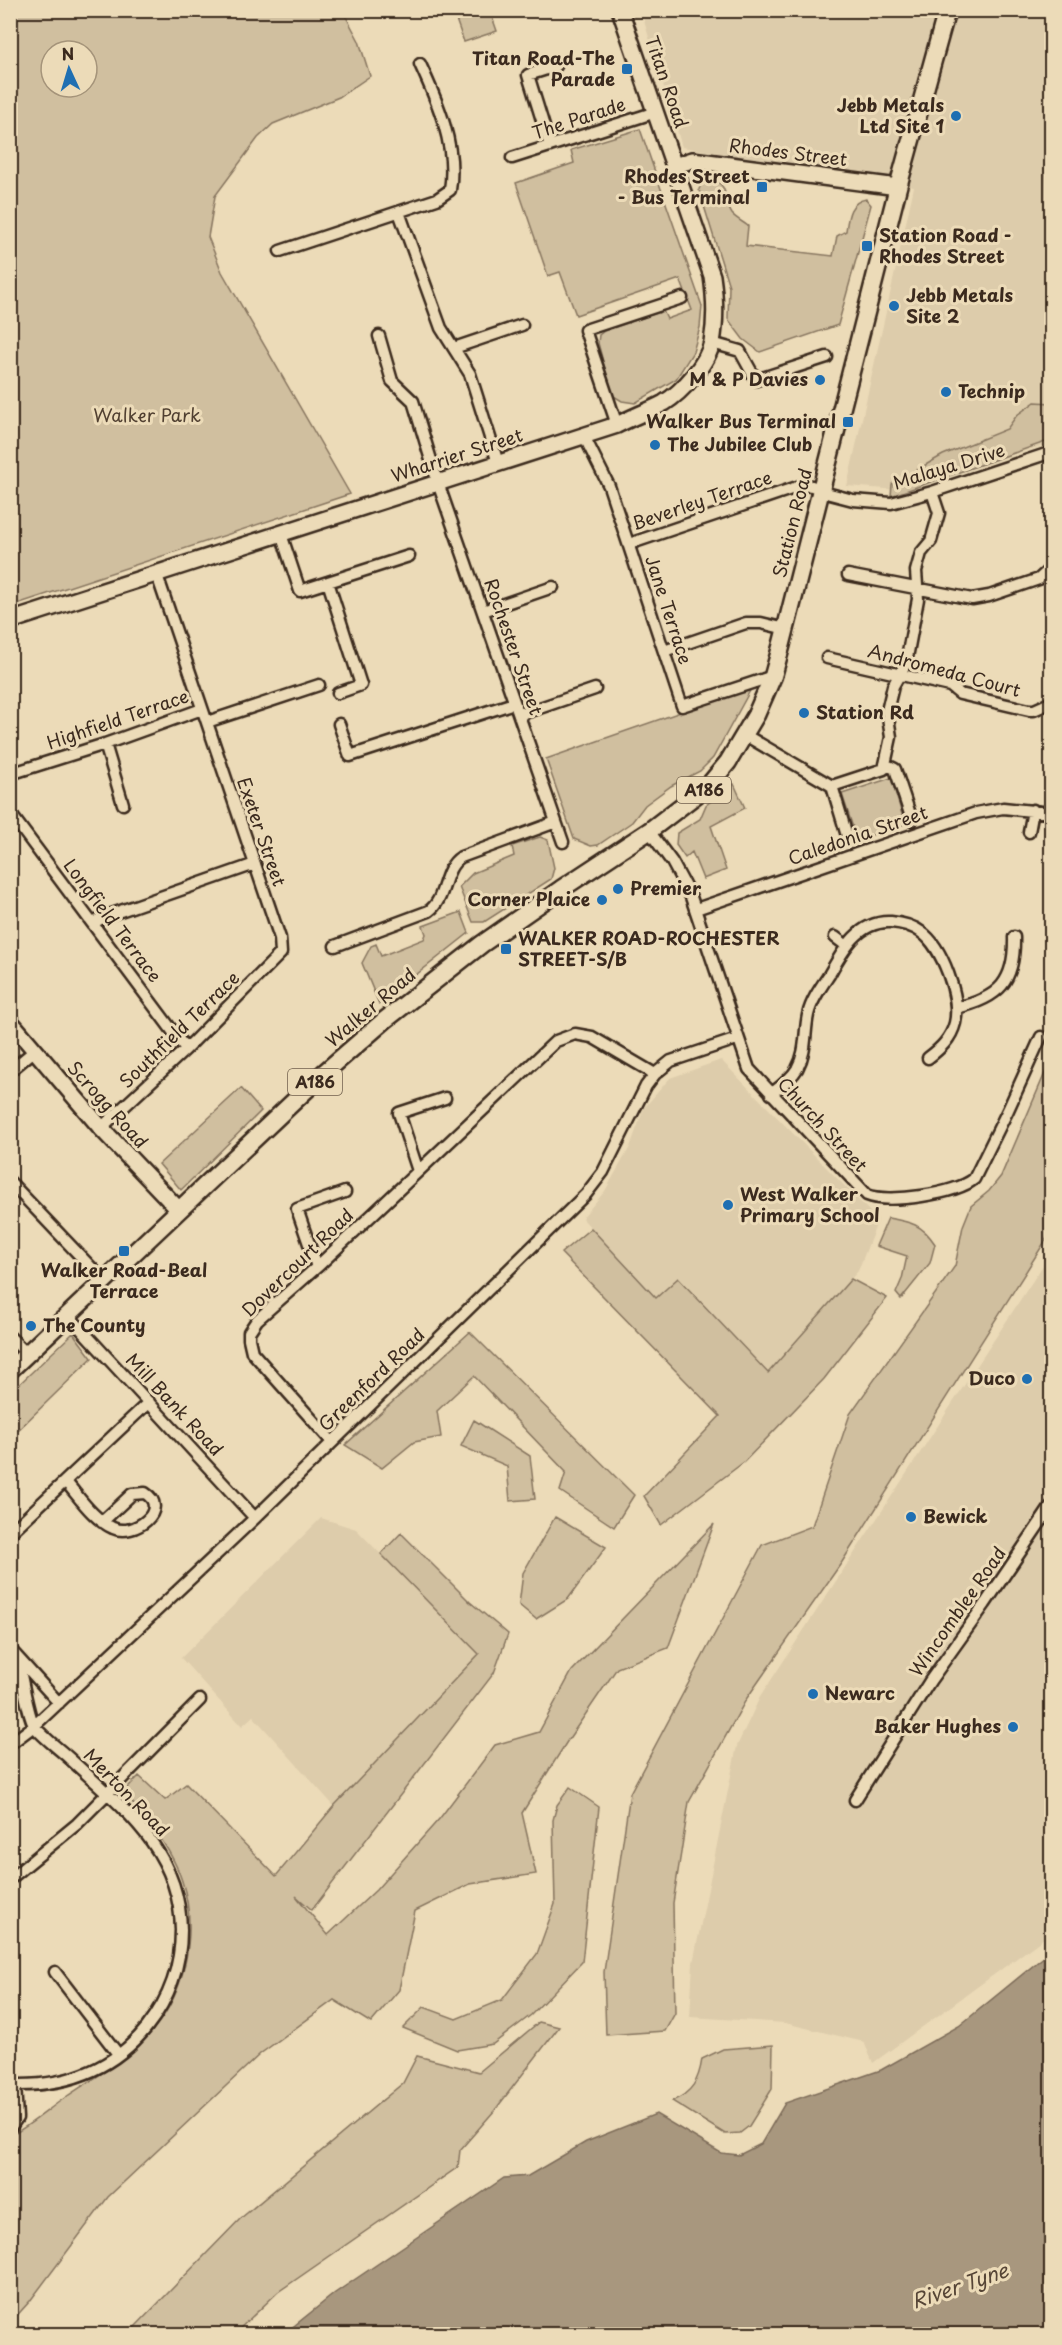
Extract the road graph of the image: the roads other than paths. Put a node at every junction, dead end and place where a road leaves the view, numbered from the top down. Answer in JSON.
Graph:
{"nodes":[{"id":1,"x":620,"y":10,"type":"edge"},
{"id":2,"x":947,"y":10,"type":"edge"},
{"id":3,"x":420,"y":64,"type":"dead end"},
{"id":4,"x":556,"y":66,"type":"dead end"},
{"id":5,"x":656,"y":112,"type":"junction"},
{"id":6,"x":550,"y":146,"type":"junction"},
{"id":7,"x":512,"y":158,"type":"dead end"},
{"id":8,"x":674,"y":166,"type":"junction"},
{"id":9,"x":898,"y":187,"type":"junction"},
{"id":10,"x":399,"y":212,"type":"junction"},
{"id":11,"x":280,"y":251,"type":"dead end"},
{"id":12,"x":682,"y":298,"type":"dead end"},
{"id":13,"x":522,"y":325,"type":"dead end"},
{"id":14,"x":379,"y":336,"type":"dead end"},
{"id":15,"x":712,"y":343,"type":"junction"},
{"id":16,"x":454,"y":348,"type":"junction"},
{"id":17,"x":827,"y":357,"type":"dead end"},
{"id":18,"x":617,"y":425,"type":"junction"},
{"id":19,"x":584,"y":436,"type":"junction"},
{"id":20,"x":1052,"y":452,"type":"edge"},
{"id":21,"x":498,"y":464,"type":"junction"},
{"id":22,"x":438,"y":483,"type":"junction"},
{"id":23,"x":820,"y":490,"type":"junction"},
{"id":24,"x":932,"y":492,"type":"junction"},
{"id":25,"x":281,"y":534,"type":"junction"},
{"id":26,"x":629,"y":544,"type":"junction"},
{"id":27,"x":409,"y":555,"type":"dead end"},
{"id":28,"x":1052,"y":567,"type":"edge"},
{"id":29,"x":157,"y":575,"type":"junction"},
{"id":30,"x":848,"y":575,"type":"dead end"},
{"id":31,"x":328,"y":582,"type":"junction"},
{"id":32,"x":553,"y":587,"type":"dead end"},
{"id":33,"x":918,"y":587,"type":"junction"},
{"id":34,"x":483,"y":611,"type":"junction"},
{"id":35,"x":10,"y":621,"type":"edge"},
{"id":36,"x":786,"y":629,"type":"junction"},
{"id":37,"x":664,"y":651,"type":"junction"},
{"id":38,"x":827,"y":658,"type":"dead end"},
{"id":39,"x":900,"y":675,"type":"junction"},
{"id":40,"x":773,"y":676,"type":"junction"},
{"id":41,"x":319,"y":685,"type":"dead end"},
{"id":42,"x":595,"y":689,"type":"dead end"},
{"id":43,"x":338,"y":693,"type":"dead end"},
{"id":44,"x":1052,"y":702,"type":"edge"},
{"id":45,"x":514,"y":703,"type":"junction"},
{"id":46,"x":202,"y":709,"type":"junction"},
{"id":47,"x":519,"y":715,"type":"junction"},
{"id":48,"x":207,"y":722,"type":"junction"},
{"id":49,"x":339,"y":724,"type":"dead end"},
{"id":50,"x":745,"y":735,"type":"junction"},
{"id":51,"x":105,"y":744,"type":"junction"},
{"id":52,"x":884,"y":766,"type":"junction"},
{"id":53,"x":10,"y":774,"type":"edge"},
{"id":54,"x":832,"y":786,"type":"junction"},
{"id":55,"x":123,"y":804,"type":"dead end"},
{"id":56,"x":1033,"y":810,"type":"junction"},
{"id":57,"x":10,"y":813,"type":"edge"},
{"id":58,"x":1052,"y":813,"type":"edge"},
{"id":59,"x":912,"y":820,"type":"dead end"},
{"id":60,"x":555,"y":822,"type":"junction"},
{"id":61,"x":649,"y":831,"type":"junction"},
{"id":62,"x":1029,"y":832,"type":"dead end"},
{"id":63,"x":848,"y":838,"type":"dead end"},
{"id":64,"x":563,"y":843,"type":"dead end"},
{"id":65,"x":255,"y":864,"type":"junction"},
{"id":66,"x":696,"y":909,"type":"junction"},
{"id":67,"x":93,"y":923,"type":"junction"},
{"id":68,"x":835,"y":937,"type":"dead end"},
{"id":69,"x":1014,"y":937,"type":"dead end"},
{"id":70,"x":335,"y":946,"type":"dead end"},
{"id":71,"x":847,"y":946,"type":"junction"},
{"id":72,"x":281,"y":954,"type":"joint"},
{"id":73,"x":956,"y":1008,"type":"junction"},
{"id":74,"x":10,"y":1021,"type":"edge"},
{"id":75,"x":1041,"y":1037,"type":"dead end"},
{"id":76,"x":737,"y":1039,"type":"junction"},
{"id":77,"x":186,"y":1049,"type":"junction"},
{"id":78,"x":33,"y":1051,"type":"junction"},
{"id":79,"x":928,"y":1058,"type":"dead end"},
{"id":80,"x":10,"y":1071,"type":"edge"},
{"id":81,"x":655,"y":1074,"type":"junction"},
{"id":82,"x":771,"y":1094,"type":"junction"},
{"id":83,"x":445,"y":1098,"type":"dead end"},
{"id":84,"x":101,"y":1128,"type":"junction"},
{"id":85,"x":418,"y":1171,"type":"junction"},
{"id":86,"x":10,"y":1182,"type":"edge"},
{"id":87,"x":345,"y":1191,"type":"dead end"},
{"id":88,"x":180,"y":1210,"type":"junction"},
{"id":89,"x":317,"y":1267,"type":"junction"},
{"id":90,"x":104,"y":1281,"type":"junction"},
{"id":91,"x":68,"y":1315,"type":"junction"},
{"id":92,"x":10,"y":1337,"type":"edge"},
{"id":93,"x":27,"y":1354,"type":"junction"},
{"id":94,"x":10,"y":1370,"type":"edge"},
{"id":95,"x":149,"y":1402,"type":"junction"},
{"id":96,"x":332,"y":1442,"type":"junction"},
{"id":97,"x":66,"y":1482,"type":"junction"},
{"id":98,"x":1052,"y":1505,"type":"edge"},
{"id":99,"x":255,"y":1518,"type":"junction"},
{"id":100,"x":102,"y":1522,"type":"junction"},
{"id":101,"x":10,"y":1533,"type":"edge"},
{"id":102,"x":14,"y":1653,"type":"edge"},
{"id":103,"x":200,"y":1700,"type":"dead end"},
{"id":104,"x":59,"y":1703,"type":"junction"},
{"id":105,"x":34,"y":1726,"type":"junction"},
{"id":106,"x":10,"y":1744,"type":"edge"},
{"id":107,"x":108,"y":1794,"type":"junction"},
{"id":108,"x":855,"y":1800,"type":"dead end"},
{"id":109,"x":10,"y":1879,"type":"edge"},
{"id":110,"x":56,"y":1972,"type":"dead end"},
{"id":111,"x":118,"y":2054,"type":"junction"},
{"id":112,"x":13,"y":2085,"type":"edge"},
{"id":113,"x":10,"y":2128,"type":"edge"}],
"edges":[{"from":1,"to":5,"type":"street","name":"Titan Road"},
{"from":2,"to":9,"type":"main road","name":"Station Road","number":"A186"},
{"from":3,"to":10,"type":"street"},
{"from":4,"to":6,"type":"street"},
{"from":5,"to":6,"type":"street","name":"The Parade"},
{"from":5,"to":8,"type":"street","name":"Titan Road"},
{"from":6,"to":7,"type":"street","name":"The Parade"},
{"from":8,"to":9,"type":"street","name":"Rhodes Street"},
{"from":8,"to":15,"type":"street","name":"Wharrier Street"},
{"from":9,"to":23,"type":"main road","name":"Station Road","number":"A186"},
{"from":10,"to":11,"type":"street"},
{"from":10,"to":16,"type":"street"},
{"from":12,"to":18,"type":"street"},
{"from":13,"to":16,"type":"street"},
{"from":14,"to":22,"type":"street","name":"Rochester Street"},
{"from":15,"to":17,"type":"street"},
{"from":15,"to":18,"type":"street","name":"Wharrier Street"},
{"from":16,"to":21,"type":"street"},
{"from":18,"to":19,"type":"street","name":"Wharrier Street"},
{"from":19,"to":21,"type":"street","name":"Wharrier Street"},
{"from":19,"to":26,"type":"street","name":"Jane Terrace"},
{"from":20,"to":24,"type":"street","name":"Malaya Drive"},
{"from":21,"to":22,"type":"street","name":"Wharrier Street"},
{"from":22,"to":25,"type":"street","name":"Wharrier Street"},
{"from":22,"to":34,"type":"street","name":"Rochester Street"},
{"from":23,"to":24,"type":"street","name":"Malaya Drive"},
{"from":23,"to":26,"type":"street","name":"Beverley Terrace"},
{"from":23,"to":36,"type":"main road","name":"Station Road","number":"A186"},
{"from":24,"to":33,"type":"street"},
{"from":25,"to":29,"type":"street","name":"Wharrier Street"},
{"from":25,"to":31,"type":"street"},
{"from":26,"to":37,"type":"street","name":"Jane Terrace"},
{"from":27,"to":31,"type":"street"},
{"from":28,"to":33,"type":"street"},
{"from":29,"to":35,"type":"street","name":"Wharrier Street"},
{"from":29,"to":46,"type":"street","name":"Exeter Street"},
{"from":30,"to":33,"type":"street"},
{"from":31,"to":43,"type":"street"},
{"from":32,"to":34,"type":"street"},
{"from":33,"to":39,"type":"street"},
{"from":34,"to":45,"type":"street","name":"Rochester Street"},
{"from":36,"to":37,"type":"street"},
{"from":36,"to":40,"type":"main road","name":"Station Road","number":"A186"},
{"from":37,"to":40,"type":"street","name":"Jane Terrace"},
{"from":38,"to":39,"type":"street","name":"Andromeda Court"},
{"from":39,"to":44,"type":"street","name":"Andromeda Court"},
{"from":39,"to":52,"type":"street"},
{"from":40,"to":50,"type":"main road","name":"Station Road","number":"A186"},
{"from":41,"to":48,"type":"street"},
{"from":42,"to":47,"type":"street"},
{"from":45,"to":47,"type":"street","name":"Rochester Street"},
{"from":45,"to":49,"type":"street"},
{"from":46,"to":48,"type":"street","name":"Exeter Street"},
{"from":46,"to":51,"type":"street","name":"Highfield Terrace"},
{"from":47,"to":60,"type":"street","name":"Rochester Street"},
{"from":48,"to":65,"type":"street","name":"Exeter Street"},
{"from":50,"to":54,"type":"street"},
{"from":50,"to":61,"type":"main road","name":"Station Road","number":"A186"},
{"from":51,"to":53,"type":"street","name":"Highfield Terrace"},
{"from":51,"to":55,"type":"street"},
{"from":52,"to":54,"type":"street"},
{"from":52,"to":59,"type":"street"},
{"from":54,"to":63,"type":"street"},
{"from":56,"to":58,"type":"street","name":"Caledonia Street"},
{"from":56,"to":62,"type":"street"},
{"from":56,"to":66,"type":"street","name":"Caledonia Street"},
{"from":57,"to":67,"type":"street","name":"Longfield Terrace"},
{"from":60,"to":64,"type":"street","name":"Rochester Street"},
{"from":60,"to":70,"type":"street"},
{"from":61,"to":66,"type":"street","name":"Church Street"},
{"from":61,"to":88,"type":"main road","name":"Walker Road","number":"A186"},
{"from":65,"to":67,"type":"street"},
{"from":65,"to":72,"type":"street","name":"Exeter Street"},
{"from":66,"to":76,"type":"street","name":"Church Street"},
{"from":67,"to":77,"type":"street","name":"Longfield Terrace"},
{"from":68,"to":71,"type":"street"},
{"from":69,"to":73,"type":"street"},
{"from":71,"to":73,"type":"street"},
{"from":71,"to":82,"type":"street"},
{"from":72,"to":77,"type":"street","name":"Southfield Terrace"},
{"from":73,"to":79,"type":"street"},
{"from":74,"to":78,"type":"street","name":"Scrogg Road"},
{"from":75,"to":82,"type":"street","name":"Church Street"},
{"from":76,"to":81,"type":"street","name":"Greenford Road"},
{"from":76,"to":82,"type":"street","name":"Church Street"},
{"from":77,"to":84,"type":"street","name":"Southfield Terrace"},
{"from":78,"to":80,"type":"street"},
{"from":78,"to":84,"type":"street","name":"Scrogg Road"},
{"from":81,"to":85,"type":"street","name":"Dovercourt Road"},
{"from":81,"to":96,"type":"street","name":"Greenford Road"},
{"from":83,"to":85,"type":"street"},
{"from":84,"to":88,"type":"street","name":"Scrogg Road"},
{"from":85,"to":89,"type":"street","name":"Dovercourt Road"},
{"from":86,"to":90,"type":"street"},
{"from":87,"to":89,"type":"street"},
{"from":88,"to":90,"type":"main road","name":"Walker Road","number":"A186"},
{"from":89,"to":96,"type":"street","name":"Dovercourt Road"},
{"from":90,"to":91,"type":"main road","name":"Walker Road","number":"A186"},
{"from":91,"to":93,"type":"main road","name":"Walker Road","number":"A186"},
{"from":91,"to":95,"type":"street","name":"Mill Bank Road"},
{"from":92,"to":93,"type":"street"},
{"from":93,"to":94,"type":"main road","name":"Walker Road","number":"A186"},
{"from":95,"to":97,"type":"street"},
{"from":95,"to":99,"type":"street","name":"Mill Bank Road"},
{"from":96,"to":99,"type":"street","name":"Greenford Road"},
{"from":97,"to":100,"type":"street"},
{"from":97,"to":101,"type":"street"},
{"from":98,"to":108,"type":"street","name":"Wincomblee Road"},
{"from":99,"to":104,"type":"street","name":"Greenford Road"},
{"from":100,"to":100,"type":"street"},
{"from":102,"to":104,"type":"street"},
{"from":102,"to":105,"type":"street"},
{"from":103,"to":107,"type":"street"},
{"from":104,"to":105,"type":"street","name":"Greenford Road"},
{"from":105,"to":106,"type":"street","name":"Greenford Road"},
{"from":105,"to":107,"type":"street","name":"Merton Road"},
{"from":107,"to":109,"type":"street"},
{"from":107,"to":111,"type":"street","name":"Merton Road"},
{"from":110,"to":111,"type":"street"},
{"from":111,"to":112,"type":"street","name":"Merton Road"},
{"from":112,"to":113,"type":"street","name":"Merton Road"}]}
